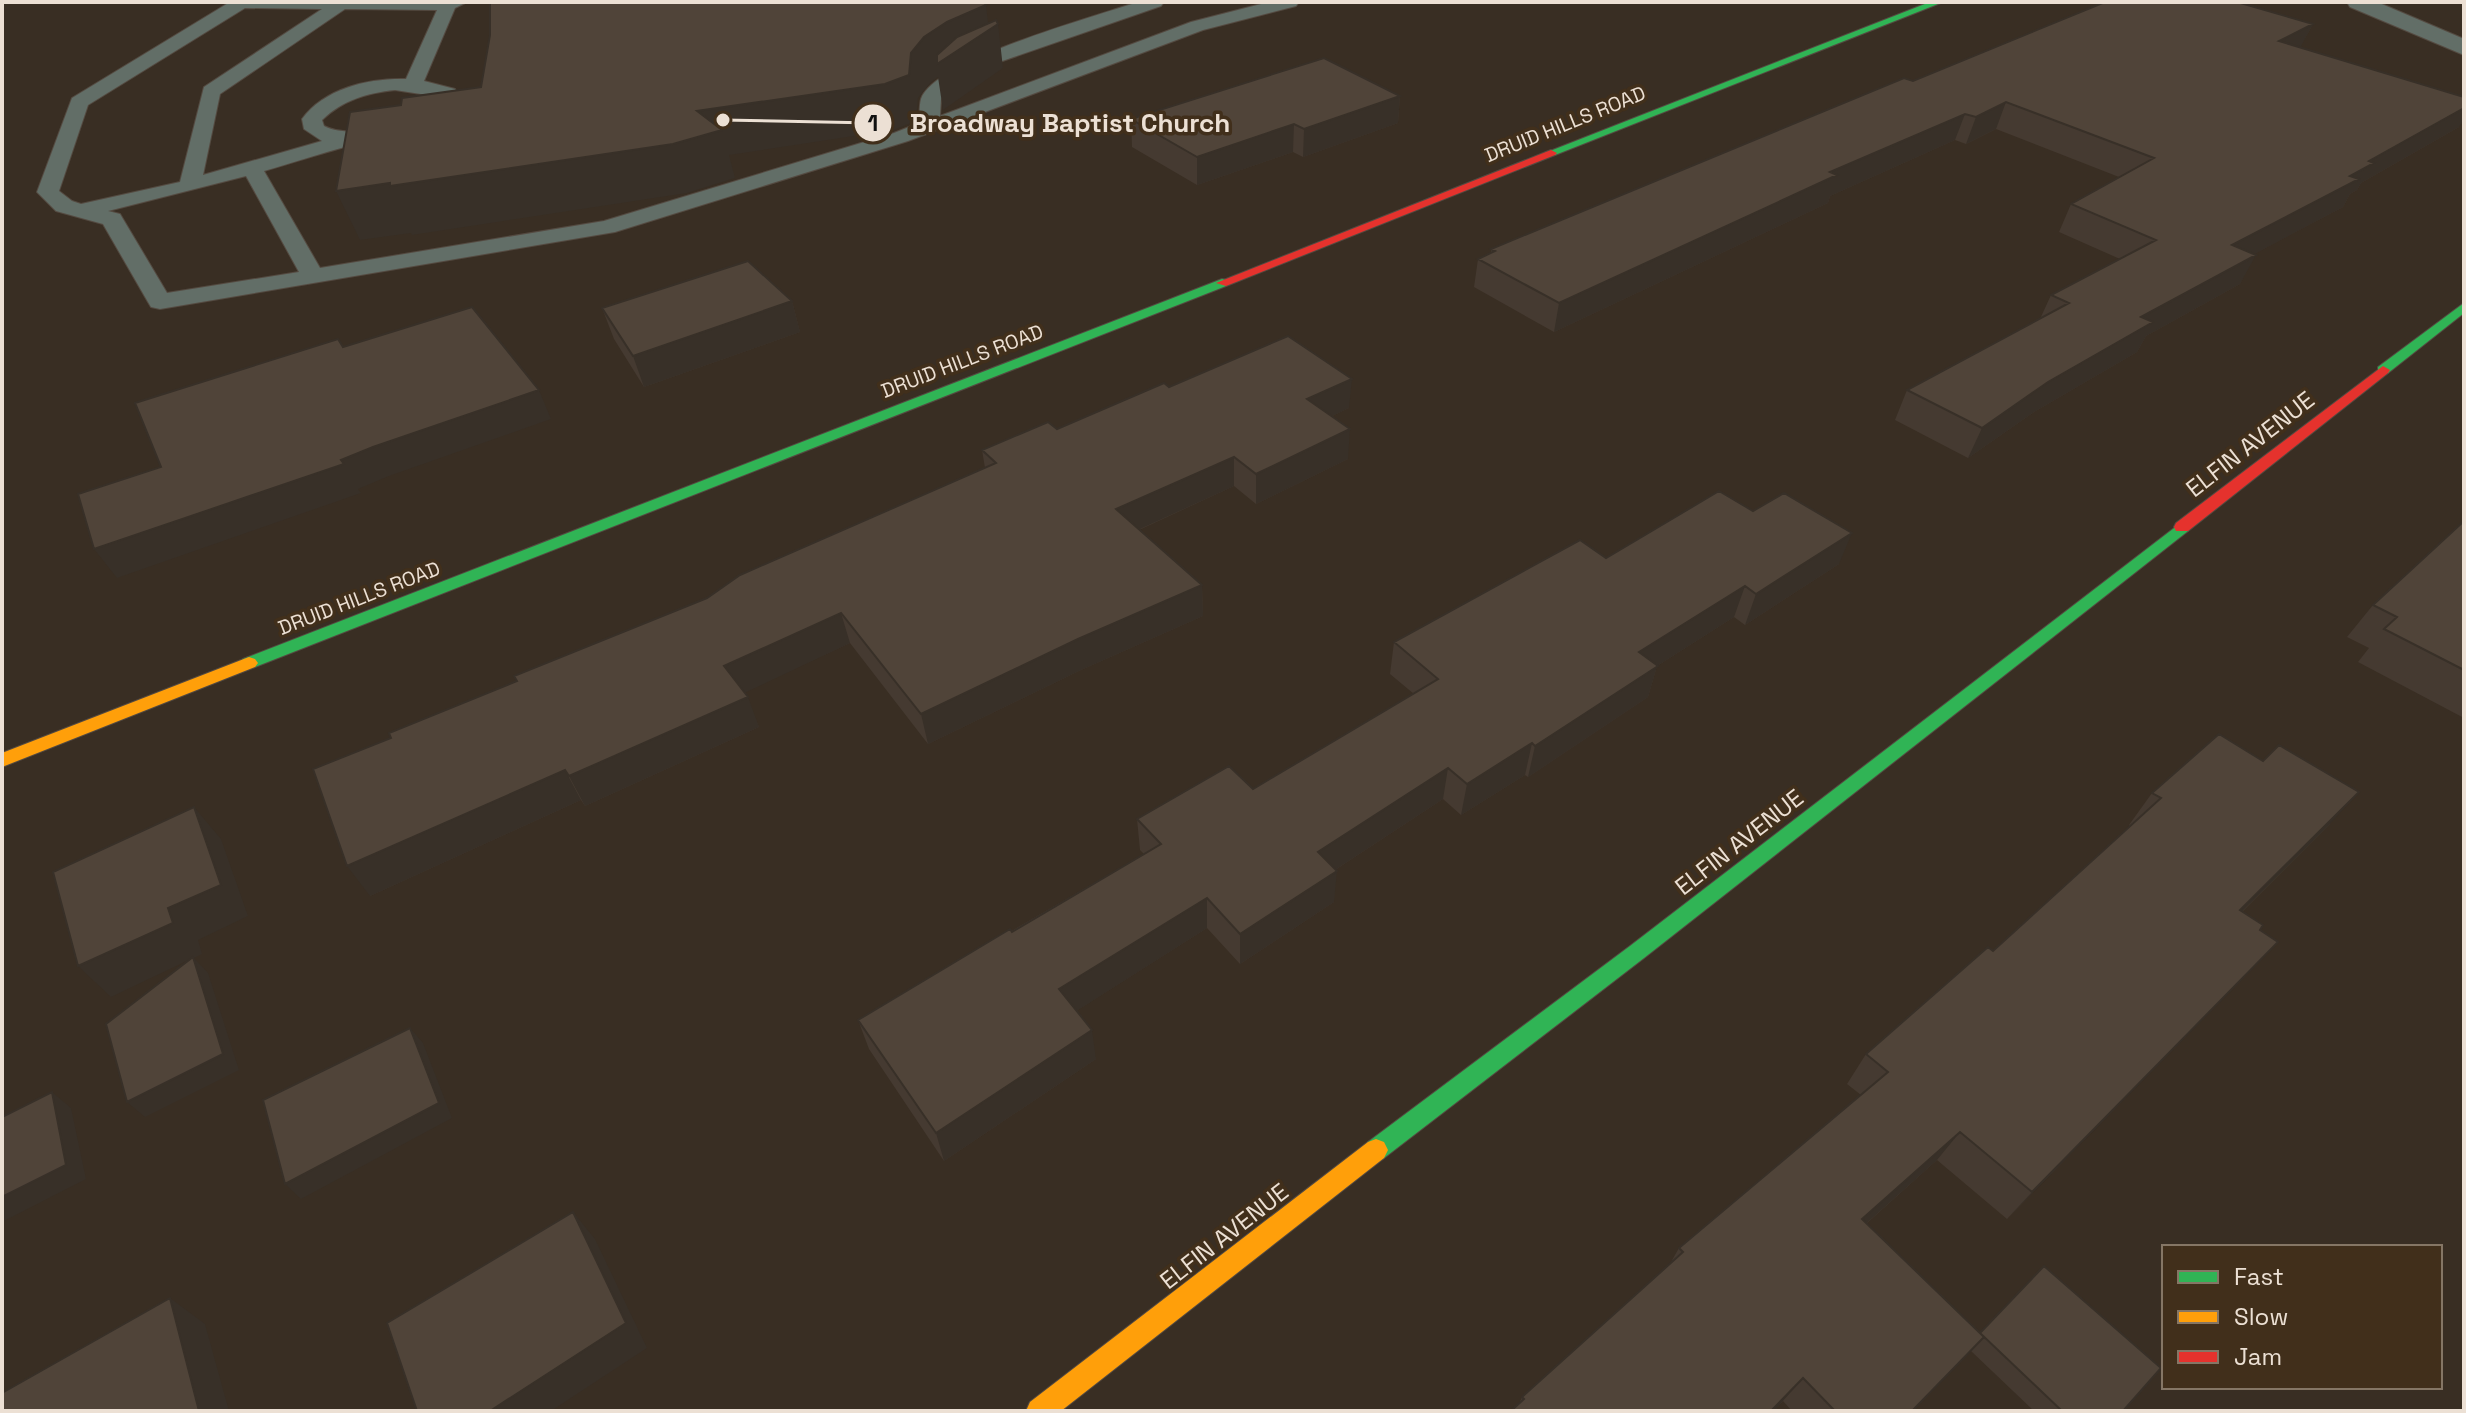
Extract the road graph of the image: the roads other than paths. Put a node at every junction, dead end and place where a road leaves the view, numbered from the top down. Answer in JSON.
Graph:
{"nodes":[{"id":1,"x":1155,"y":2,"type":"edge"},
{"id":2,"x":1290,"y":2,"type":"edge"},
{"id":3,"x":1938,"y":2,"type":"edge"},
{"id":4,"x":2358,"y":2,"type":"edge"},
{"id":5,"x":341,"y":4,"type":"junction"},
{"id":6,"x":453,"y":4,"type":"edge"},
{"id":7,"x":1182,"y":10,"type":"dead end"},
{"id":8,"x":1197,"y":26,"type":"junction"},
{"id":9,"x":2464,"y":48,"type":"edge"},
{"id":10,"x":413,"y":84,"type":"junction"},
{"id":11,"x":929,"y":126,"type":"junction"},
{"id":12,"x":350,"y":139,"type":"junction"},
{"id":13,"x":252,"y":168,"type":"junction"},
{"id":14,"x":190,"y":186,"type":"junction"},
{"id":15,"x":82,"y":211,"type":"junction"},
{"id":16,"x":313,"y":276,"type":"junction"},
{"id":17,"x":2464,"y":307,"type":"edge"},
{"id":18,"x":2,"y":760,"type":"edge"},
{"id":19,"x":1039,"y":1411,"type":"edge"}],
"edges":[{"from":1,"to":11,"type":"lane"},
{"from":2,"to":8,"type":"lane"},
{"from":3,"to":18,"type":"street","name":"DRUID HILLS ROAD"},
{"from":4,"to":9,"type":"street"},
{"from":5,"to":6,"type":"lane"},
{"from":5,"to":14,"type":"lane"},
{"from":5,"to":15,"type":"lane"},
{"from":6,"to":10,"type":"lane"},
{"from":7,"to":8,"type":"lane"},
{"from":8,"to":11,"type":"lane"},
{"from":10,"to":12,"type":"lane"},
{"from":10,"to":12,"type":"lane"},
{"from":11,"to":16,"type":"lane"},
{"from":12,"to":13,"type":"lane"},
{"from":13,"to":14,"type":"lane"},
{"from":13,"to":16,"type":"lane"},
{"from":14,"to":15,"type":"lane"},
{"from":15,"to":16,"type":"lane"},
{"from":17,"to":19,"type":"street","name":"ELFIN AVENUE"}]}
